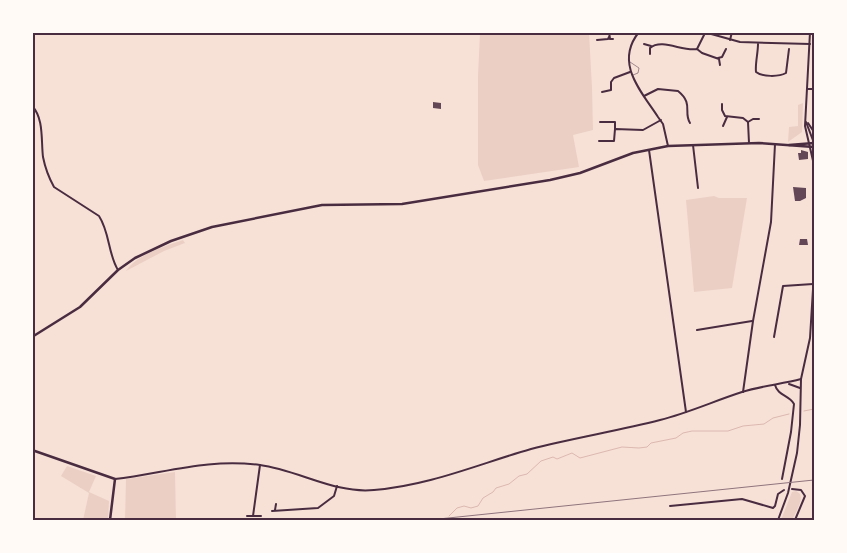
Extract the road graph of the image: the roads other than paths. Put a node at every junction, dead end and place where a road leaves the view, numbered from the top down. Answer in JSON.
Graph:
{"nodes":[{"id":1,"x":609,"y":32,"type":"edge"},
{"id":2,"x":639,"y":32,"type":"edge"},
{"id":3,"x":732,"y":32,"type":"edge"},
{"id":4,"x":810,"y":32,"type":"edge"},
{"id":5,"x":705,"y":33,"type":"edge"},
{"id":6,"x":609,"y":36,"type":"junction"},
{"id":7,"x":613,"y":39,"type":"dead end"},
{"id":8,"x":597,"y":40,"type":"dead end"},
{"id":9,"x":730,"y":40,"type":"junction"},
{"id":10,"x":644,"y":44,"type":"dead end"},
{"id":11,"x":758,"y":44,"type":"junction"},
{"id":12,"x":810,"y":44,"type":"junction"},
{"id":13,"x":651,"y":46,"type":"junction"},
{"id":14,"x":698,"y":49,"type":"junction"},
{"id":15,"x":726,"y":49,"type":"dead end"},
{"id":16,"x":788,"y":49,"type":"dead end"},
{"id":17,"x":650,"y":54,"type":"dead end"},
{"id":18,"x":628,"y":58,"type":"junction"},
{"id":19,"x":717,"y":58,"type":"junction"},
{"id":20,"x":720,"y":65,"type":"dead end"},
{"id":21,"x":630,"y":73,"type":"junction"},
{"id":22,"x":612,"y":89,"type":"junction"},
{"id":23,"x":808,"y":89,"type":"junction"},
{"id":24,"x":814,"y":89,"type":"edge"},
{"id":25,"x":615,"y":90,"type":"dead end"},
{"id":26,"x":602,"y":92,"type":"dead end"},
{"id":27,"x":644,"y":96,"type":"junction"},
{"id":28,"x":722,"y":104,"type":"dead end"},
{"id":29,"x":32,"y":106,"type":"edge"},
{"id":30,"x":727,"y":117,"type":"junction"},
{"id":31,"x":688,"y":119,"type":"junction"},
{"id":32,"x":759,"y":119,"type":"dead end"},
{"id":33,"x":661,"y":120,"type":"junction"},
{"id":34,"x":600,"y":122,"type":"dead end"},
{"id":35,"x":684,"y":122,"type":"dead end"},
{"id":36,"x":748,"y":122,"type":"junction"},
{"id":37,"x":806,"y":122,"type":"junction"},
{"id":38,"x":690,"y":123,"type":"dead end"},
{"id":39,"x":723,"y":126,"type":"dead end"},
{"id":40,"x":615,"y":129,"type":"junction"},
{"id":41,"x":814,"y":132,"type":"edge"},
{"id":42,"x":598,"y":140,"type":"dead end"},
{"id":43,"x":809,"y":142,"type":"junction"},
{"id":44,"x":749,"y":143,"type":"junction"},
{"id":45,"x":775,"y":144,"type":"junction"},
{"id":46,"x":814,"y":144,"type":"edge"},
{"id":47,"x":788,"y":145,"type":"junction"},
{"id":48,"x":668,"y":146,"type":"junction"},
{"id":49,"x":693,"y":146,"type":"junction"},
{"id":50,"x":810,"y":147,"type":"junction"},
{"id":51,"x":649,"y":150,"type":"junction"},
{"id":52,"x":814,"y":163,"type":"edge"},
{"id":53,"x":814,"y":167,"type":"edge"},
{"id":54,"x":698,"y":188,"type":"dead end"},
{"id":55,"x":118,"y":270,"type":"junction"},
{"id":56,"x":813,"y":284,"type":"junction"},
{"id":57,"x":813,"y":314,"type":"edge"},
{"id":58,"x":752,"y":321,"type":"junction"},
{"id":59,"x":813,"y":323,"type":"edge"},
{"id":60,"x":697,"y":330,"type":"dead end"},
{"id":61,"x":32,"y":337,"type":"edge"},
{"id":62,"x":774,"y":337,"type":"dead end"},
{"id":63,"x":801,"y":379,"type":"junction"},
{"id":64,"x":787,"y":383,"type":"junction"},
{"id":65,"x":775,"y":386,"type":"junction"},
{"id":66,"x":800,"y":388,"type":"junction"},
{"id":67,"x":743,"y":392,"type":"junction"},
{"id":68,"x":686,"y":412,"type":"junction"},
{"id":69,"x":32,"y":450,"type":"edge"},
{"id":70,"x":260,"y":465,"type":"junction"},
{"id":71,"x":114,"y":479,"type":"junction"},
{"id":72,"x":782,"y":479,"type":"dead end"},
{"id":73,"x":337,"y":486,"type":"junction"},
{"id":74,"x":792,"y":489,"type":"dead end"},
{"id":75,"x":784,"y":490,"type":"dead end"},
{"id":76,"x":276,"y":504,"type":"dead end"},
{"id":77,"x":670,"y":506,"type":"dead end"},
{"id":78,"x":272,"y":510,"type":"dead end"},
{"id":79,"x":276,"y":510,"type":"junction"},
{"id":80,"x":247,"y":516,"type":"dead end"},
{"id":81,"x":253,"y":516,"type":"junction"},
{"id":82,"x":261,"y":516,"type":"dead end"},
{"id":83,"x":110,"y":520,"type":"edge"},
{"id":84,"x":778,"y":520,"type":"edge"},
{"id":85,"x":795,"y":520,"type":"edge"}],
"edges":[{"from":1,"to":6,"type":"street"},
{"from":2,"to":18,"type":"street"},
{"from":3,"to":9,"type":"street"},
{"from":4,"to":12,"type":"street"},
{"from":5,"to":9,"type":"street"},
{"from":5,"to":14,"type":"street"},
{"from":6,"to":7,"type":"street"},
{"from":6,"to":8,"type":"street"},
{"from":9,"to":11,"type":"street"},
{"from":10,"to":13,"type":"street"},
{"from":11,"to":12,"type":"street"},
{"from":11,"to":16,"type":"street"},
{"from":12,"to":23,"type":"street"},
{"from":13,"to":14,"type":"street"},
{"from":13,"to":17,"type":"street"},
{"from":14,"to":19,"type":"street"},
{"from":15,"to":19,"type":"street"},
{"from":18,"to":21,"type":"street"},
{"from":18,"to":21,"type":"lane"},
{"from":19,"to":20,"type":"street"},
{"from":21,"to":22,"type":"street"},
{"from":21,"to":27,"type":"street"},
{"from":22,"to":25,"type":"street"},
{"from":22,"to":26,"type":"street"},
{"from":23,"to":24,"type":"street"},
{"from":23,"to":37,"type":"street"},
{"from":27,"to":31,"type":"street"},
{"from":27,"to":33,"type":"street"},
{"from":28,"to":30,"type":"street"},
{"from":29,"to":55,"type":"street"},
{"from":30,"to":36,"type":"street"},
{"from":30,"to":39,"type":"street"},
{"from":31,"to":35,"type":"street"},
{"from":31,"to":38,"type":"street"},
{"from":32,"to":36,"type":"street"},
{"from":33,"to":40,"type":"street"},
{"from":33,"to":48,"type":"street"},
{"from":34,"to":40,"type":"street"},
{"from":36,"to":44,"type":"street"},
{"from":37,"to":41,"type":"street"},
{"from":37,"to":43,"type":"street"},
{"from":37,"to":46,"type":"street"},
{"from":40,"to":42,"type":"street"},
{"from":43,"to":46,"type":"main road"},
{"from":43,"to":47,"type":"main road"},
{"from":43,"to":50,"type":"street"},
{"from":44,"to":45,"type":"main road"},
{"from":44,"to":49,"type":"main road"},
{"from":45,"to":47,"type":"main road"},
{"from":45,"to":58,"type":"street"},
{"from":46,"to":50,"type":"main road"},
{"from":47,"to":50,"type":"main road"},
{"from":48,"to":49,"type":"main road"},
{"from":48,"to":51,"type":"main road"},
{"from":49,"to":54,"type":"street"},
{"from":50,"to":53,"type":"street"},
{"from":51,"to":55,"type":"main road"},
{"from":51,"to":68,"type":"street"},
{"from":52,"to":53,"type":"street"},
{"from":53,"to":56,"type":"street"},
{"from":55,"to":61,"type":"main road"},
{"from":56,"to":57,"type":"street"},
{"from":56,"to":62,"type":"street"},
{"from":57,"to":59,"type":"street"},
{"from":58,"to":60,"type":"street"},
{"from":58,"to":67,"type":"street"},
{"from":59,"to":63,"type":"street"},
{"from":63,"to":64,"type":"street"},
{"from":63,"to":66,"type":"street"},
{"from":64,"to":65,"type":"street"},
{"from":64,"to":66,"type":"street"},
{"from":65,"to":67,"type":"street"},
{"from":65,"to":72,"type":"street"},
{"from":66,"to":84,"type":"street"},
{"from":67,"to":68,"type":"street"},
{"from":68,"to":73,"type":"street"},
{"from":69,"to":71,"type":"main road"},
{"from":70,"to":71,"type":"street"},
{"from":70,"to":73,"type":"street"},
{"from":70,"to":81,"type":"street"},
{"from":71,"to":83,"type":"main road"},
{"from":73,"to":79,"type":"street"},
{"from":74,"to":85,"type":"street"},
{"from":75,"to":77,"type":"street"},
{"from":76,"to":79,"type":"street"},
{"from":78,"to":79,"type":"street"},
{"from":80,"to":81,"type":"street"},
{"from":81,"to":82,"type":"street"}]}
